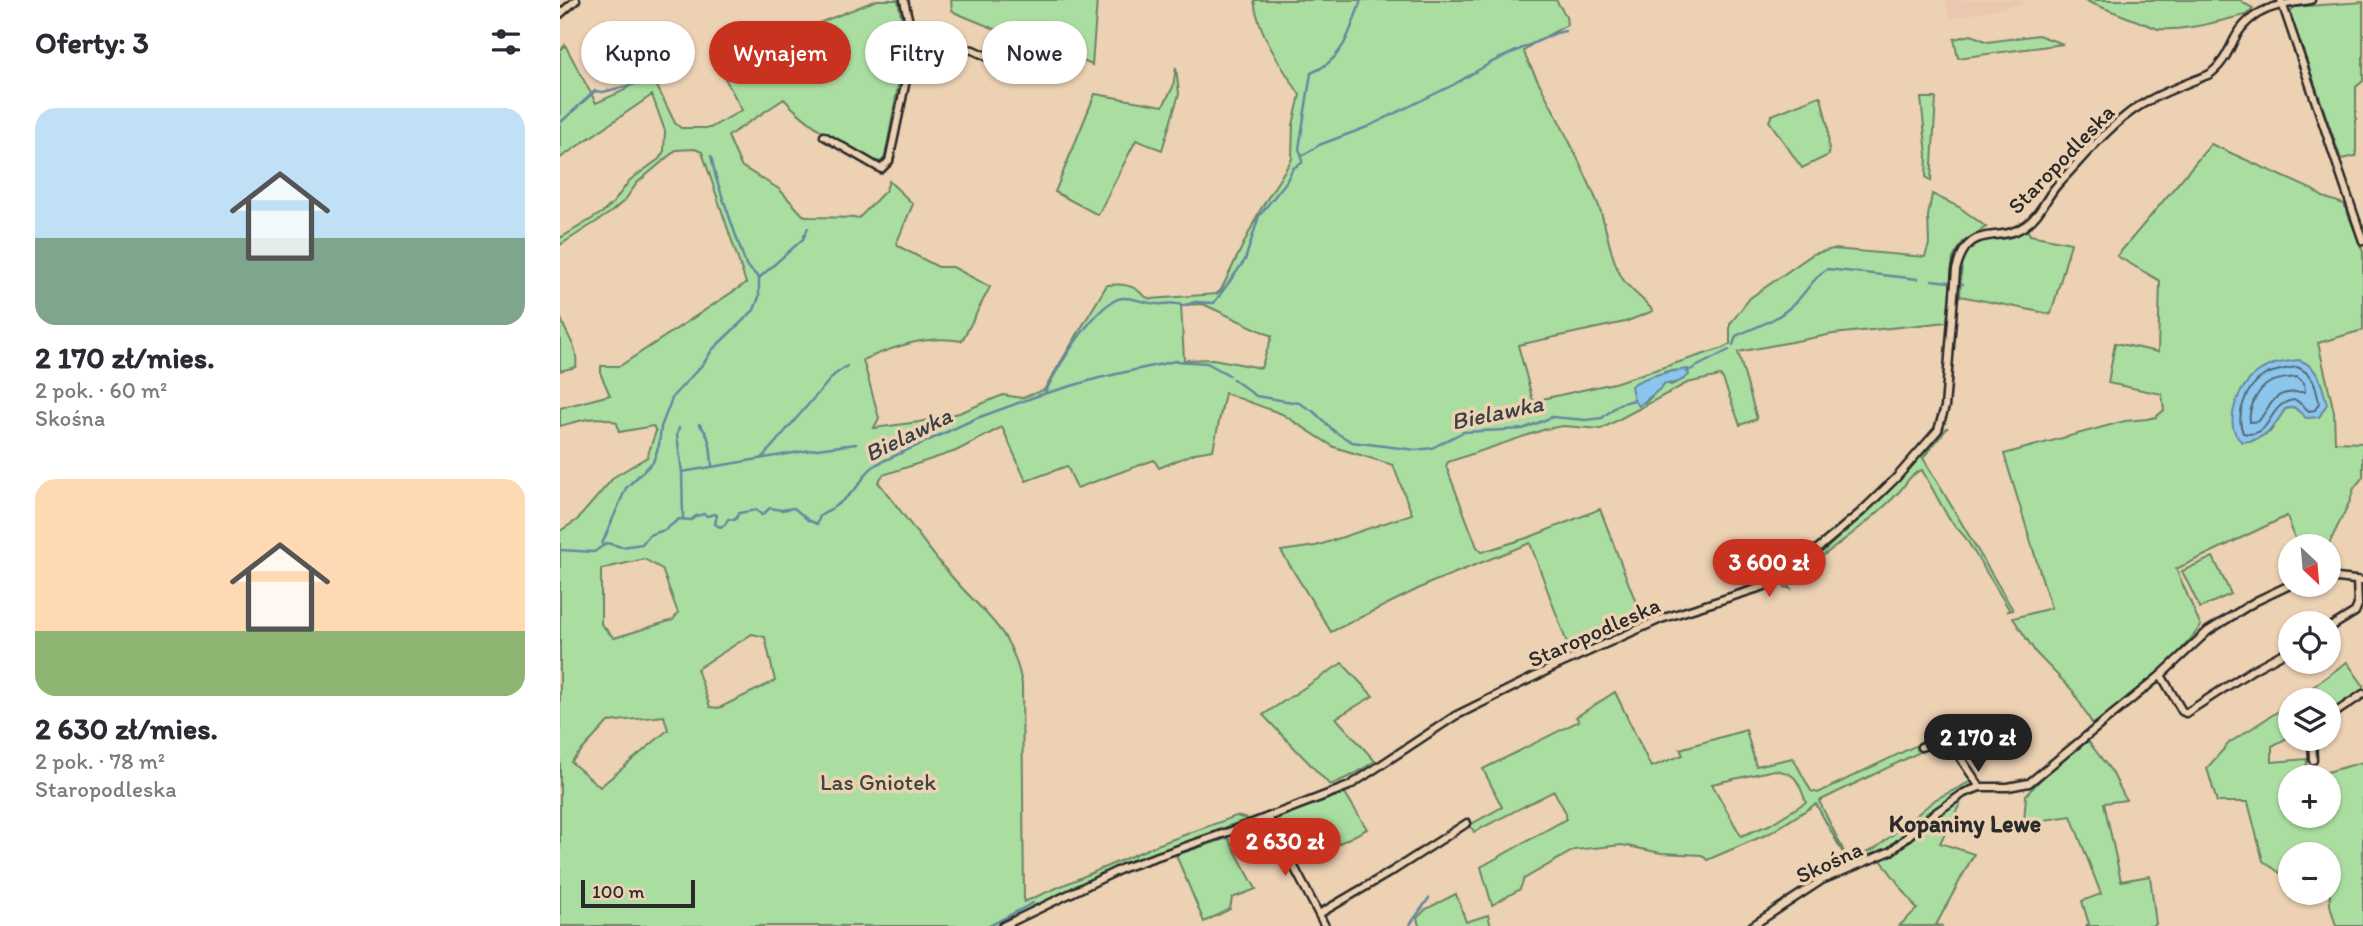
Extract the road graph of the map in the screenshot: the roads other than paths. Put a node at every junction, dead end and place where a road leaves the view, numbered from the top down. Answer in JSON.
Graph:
{"nodes":[{"id":1,"x":576,"y":0,"type":"edge"},
{"id":2,"x":904,"y":0,"type":"edge"},
{"id":3,"x":2311,"y":0,"type":"edge"},
{"id":4,"x":2281,"y":2,"type":"edge"},
{"id":5,"x":560,"y":15,"type":"edge"},
{"id":6,"x":909,"y":21,"type":"edge"},
{"id":7,"x":905,"y":84,"type":"edge"},
{"id":8,"x":824,"y":136,"type":"dead end"},
{"id":9,"x":2363,"y":241,"type":"edge"},
{"id":10,"x":2342,"y":579,"type":"edge"},
{"id":11,"x":2360,"y":581,"type":"edge"},
{"id":12,"x":2278,"y":591,"type":"edge"},
{"id":13,"x":2341,"y":621,"type":"edge"},
{"id":14,"x":2278,"y":656,"type":"edge"},
{"id":15,"x":2161,"y":675,"type":"junction"},
{"id":16,"x":2363,"y":694,"type":"edge"},
{"id":17,"x":2341,"y":708,"type":"edge"},
{"id":18,"x":1921,"y":747,"type":"dead end"},
{"id":19,"x":2312,"y":751,"type":"edge"},
{"id":20,"x":2312,"y":760,"type":"dead end"},
{"id":21,"x":1980,"y":787,"type":"junction"},
{"id":22,"x":1268,"y":817,"type":"junction"},
{"id":23,"x":1467,"y":823,"type":"dead end"},
{"id":24,"x":1319,"y":914,"type":"junction"},
{"id":25,"x":1003,"y":926,"type":"edge"},
{"id":26,"x":1325,"y":926,"type":"edge"},
{"id":27,"x":1752,"y":926,"type":"edge"}],
"edges":[{"from":1,"to":5,"type":"street"},
{"from":2,"to":6,"type":"street"},
{"from":3,"to":4,"type":"street","name":"Staropodleska"},
{"from":4,"to":9,"type":"street"},
{"from":4,"to":22,"type":"street","name":"Staropodleska"},
{"from":7,"to":8,"type":"street"},
{"from":10,"to":11,"type":"street"},
{"from":11,"to":13,"type":"street"},
{"from":12,"to":15,"type":"street","name":"Skośna"},
{"from":14,"to":15,"type":"street"},
{"from":15,"to":21,"type":"street","name":"Skośna"},
{"from":16,"to":17,"type":"street"},
{"from":18,"to":21,"type":"street"},
{"from":19,"to":20,"type":"street"},
{"from":21,"to":27,"type":"street","name":"Skośna"},
{"from":22,"to":24,"type":"street"},
{"from":22,"to":25,"type":"street","name":"Staropodleska"},
{"from":23,"to":24,"type":"street"},
{"from":24,"to":26,"type":"street"}]}
